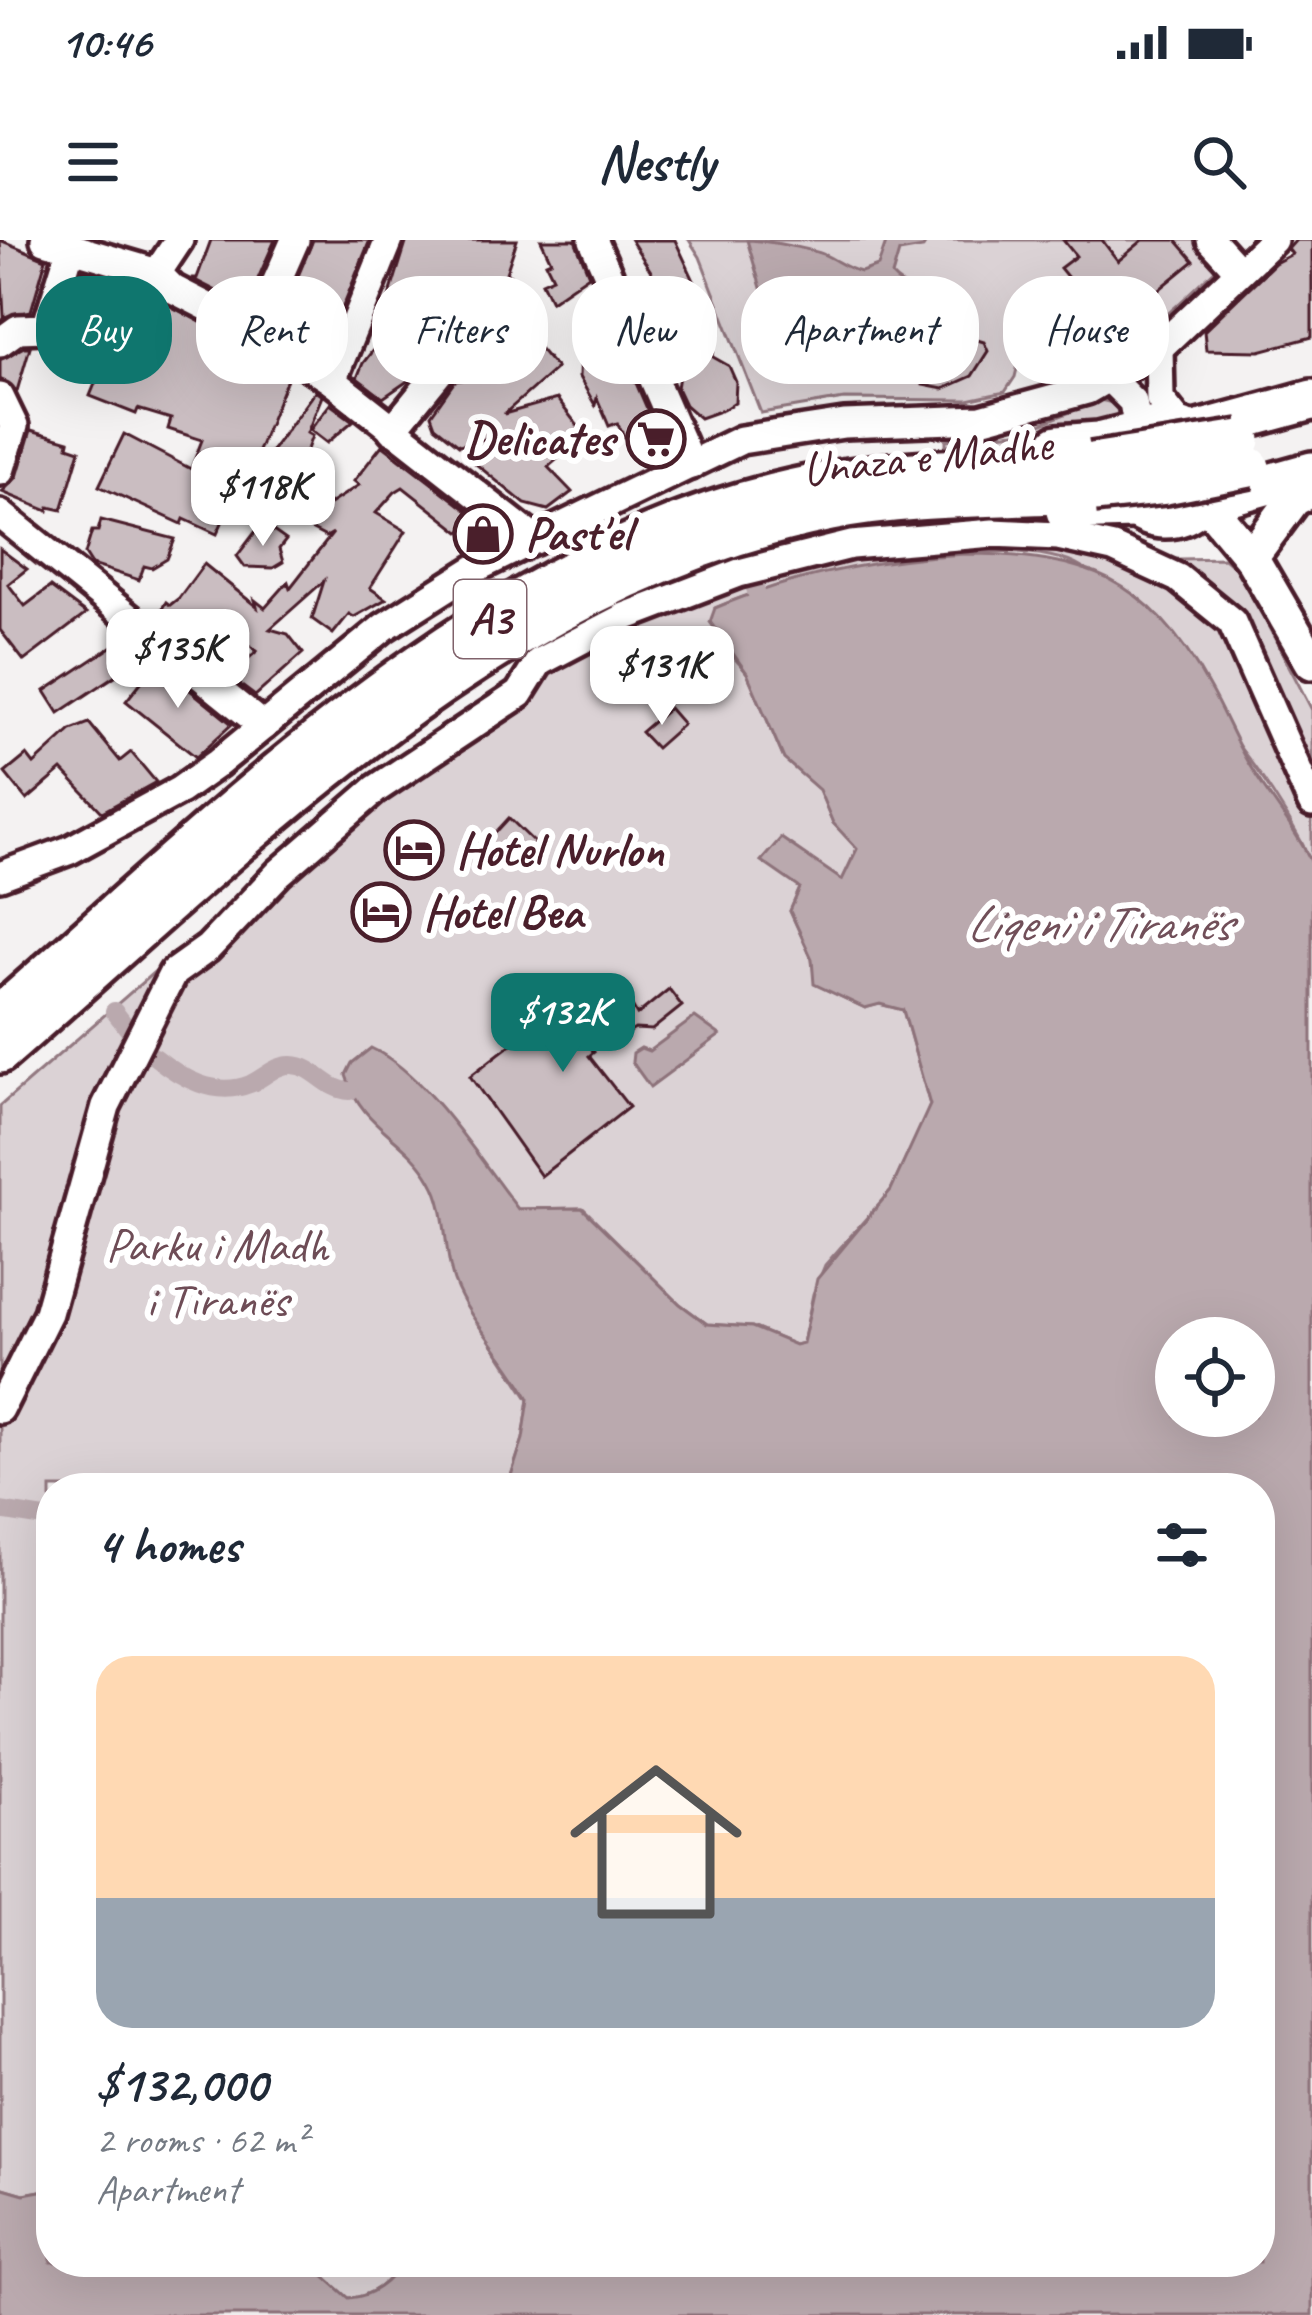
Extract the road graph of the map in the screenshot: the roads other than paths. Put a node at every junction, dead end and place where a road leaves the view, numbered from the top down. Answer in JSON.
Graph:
{"nodes":[{"id":1,"x":179,"y":240,"type":"edge"},
{"id":2,"x":295,"y":240,"type":"edge"},
{"id":3,"x":389,"y":240,"type":"edge"},
{"id":4,"x":593,"y":240,"type":"edge"},
{"id":5,"x":1211,"y":240,"type":"edge"},
{"id":6,"x":1273,"y":240,"type":"edge"},
{"id":7,"x":58,"y":244,"type":"edge"},
{"id":8,"x":1239,"y":271,"type":"junction"},
{"id":9,"x":157,"y":273,"type":"junction"},
{"id":10,"x":279,"y":276,"type":"edge"},
{"id":11,"x":196,"y":301,"type":"edge"},
{"id":12,"x":1169,"y":338,"type":"edge"},
{"id":13,"x":348,"y":341,"type":"edge"},
{"id":14,"x":0,"y":342,"type":"edge"},
{"id":15,"x":336,"y":384,"type":"edge"},
{"id":16,"x":430,"y":384,"type":"edge"},
{"id":17,"x":1096,"y":384,"type":"edge"},
{"id":18,"x":1129,"y":384,"type":"edge"},
{"id":19,"x":1149,"y":384,"type":"edge"},
{"id":20,"x":0,"y":397,"type":"edge"},
{"id":21,"x":1312,"y":400,"type":"edge"},
{"id":22,"x":1141,"y":414,"type":"junction"},
{"id":23,"x":1312,"y":421,"type":"edge"},
{"id":24,"x":1187,"y":428,"type":"junction"},
{"id":25,"x":392,"y":430,"type":"junction"},
{"id":26,"x":1312,"y":451,"type":"edge"},
{"id":27,"x":1245,"y":454,"type":"junction"},
{"id":28,"x":691,"y":465,"type":"junction"},
{"id":29,"x":0,"y":471,"type":"edge"},
{"id":30,"x":1312,"y":472,"type":"edge"},
{"id":31,"x":1093,"y":477,"type":"junction"},
{"id":32,"x":1312,"y":490,"type":"edge"},
{"id":33,"x":1202,"y":502,"type":"junction"},
{"id":34,"x":1133,"y":509,"type":"junction"},
{"id":35,"x":0,"y":514,"type":"edge"},
{"id":36,"x":536,"y":540,"type":"junction"},
{"id":37,"x":1251,"y":557,"type":"junction"},
{"id":38,"x":591,"y":565,"type":"junction"},
{"id":39,"x":577,"y":606,"type":"junction"},
{"id":40,"x":1312,"y":662,"type":"edge"},
{"id":41,"x":263,"y":726,"type":"junction"},
{"id":42,"x":1312,"y":803,"type":"edge"},
{"id":43,"x":0,"y":876,"type":"edge"},
{"id":44,"x":0,"y":1015,"type":"edge"},
{"id":45,"x":0,"y":1053,"type":"edge"},
{"id":46,"x":0,"y":1409,"type":"edge"}],
"edges":[{"from":1,"to":9,"type":"street"},
{"from":2,"to":10,"type":"street"},
{"from":3,"to":13,"type":"street"},
{"from":4,"to":28,"type":"street"},
{"from":5,"to":8,"type":"street"},
{"from":6,"to":8,"type":"street"},
{"from":7,"to":9,"type":"street"},
{"from":7,"to":14,"type":"street"},
{"from":8,"to":12,"type":"street"},
{"from":9,"to":11,"type":"street"},
{"from":15,"to":25,"type":"street"},
{"from":16,"to":25,"type":"street"},
{"from":17,"to":28,"type":"street"},
{"from":18,"to":22,"type":"street"},
{"from":19,"to":22,"type":"street"},
{"from":20,"to":29,"type":"street"},
{"from":21,"to":24,"type":"highway"},
{"from":22,"to":24,"type":"main road"},
{"from":22,"to":34,"type":"main road"},
{"from":22,"to":38,"type":"highway"},
{"from":23,"to":27,"type":"highway","name":"Unaza e Madhe","number":"A3"},
{"from":24,"to":33,"type":"main road"},
{"from":25,"to":36,"type":"street"},
{"from":26,"to":27,"type":"highway","name":"Unaza e Madhe","number":"A3"},
{"from":27,"to":31,"type":"highway","name":"Unaza e Madhe","number":"A3","bridge":true},
{"from":28,"to":36,"type":"street"},
{"from":30,"to":33,"type":"highway"},
{"from":31,"to":38,"type":"highway","name":"Unaza e Madhe","number":"A3"},
{"from":31,"to":39,"type":"highway","name":"Unaza e Madhe","number":"A3"},
{"from":32,"to":37,"type":"main road"},
{"from":33,"to":34,"type":"main road"},
{"from":33,"to":37,"type":"main road"},
{"from":34,"to":39,"type":"highway"},
{"from":35,"to":41,"type":"street"},
{"from":36,"to":41,"type":"street"},
{"from":37,"to":40,"type":"main road"},
{"from":38,"to":44,"type":"highway","name":"Unaza e Madhe","number":"A3"},
{"from":39,"to":45,"type":"highway","name":"Unaza e Madhe","number":"A3"},
{"from":41,"to":43,"type":"street"},
{"from":42,"to":46,"type":"street"}]}
